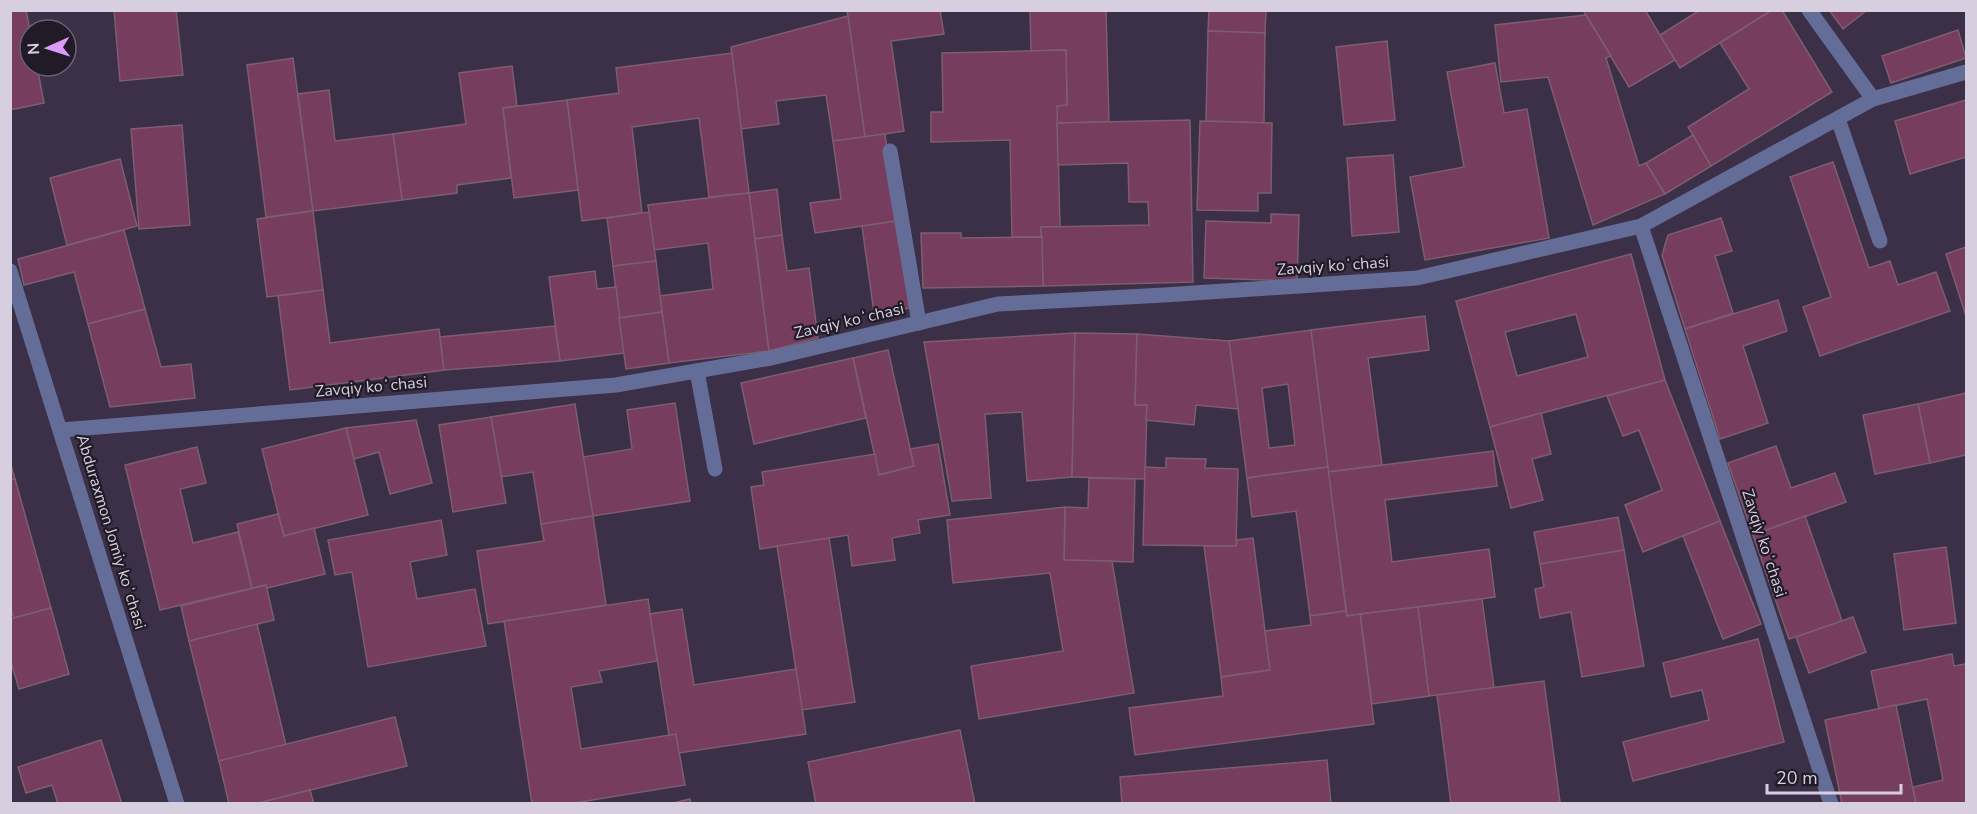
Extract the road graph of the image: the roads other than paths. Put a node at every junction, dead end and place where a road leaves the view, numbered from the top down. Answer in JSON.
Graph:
{"nodes":[{"id":1,"x":1809,"y":10,"type":"edge"},
{"id":2,"x":1966,"y":72,"type":"edge"},
{"id":3,"x":1873,"y":99,"type":"junction"},
{"id":4,"x":1838,"y":119,"type":"junction"},
{"id":5,"x":890,"y":151,"type":"dead end"},
{"id":6,"x":1641,"y":226,"type":"junction"},
{"id":7,"x":1880,"y":241,"type":"dead end"},
{"id":8,"x":10,"y":271,"type":"edge"},
{"id":9,"x":919,"y":323,"type":"junction"},
{"id":10,"x":697,"y":371,"type":"junction"},
{"id":11,"x":61,"y":430,"type":"junction"},
{"id":12,"x":715,"y":469,"type":"dead end"},
{"id":13,"x":177,"y":804,"type":"edge"},
{"id":14,"x":1831,"y":804,"type":"edge"}],
"edges":[{"from":1,"to":3,"type":"street"},
{"from":2,"to":3,"type":"street","name":"Zavqiy koʻchasi"},
{"from":3,"to":4,"type":"street","name":"Zavqiy koʻchasi"},
{"from":4,"to":6,"type":"street","name":"Zavqiy koʻchasi"},
{"from":4,"to":7,"type":"street"},
{"from":5,"to":9,"type":"street"},
{"from":6,"to":9,"type":"street","name":"Zavqiy koʻchasi"},
{"from":6,"to":14,"type":"street","name":"Zavqiy koʻchasi"},
{"from":8,"to":11,"type":"street","name":"Abduraxmon Jomiy koʻchasi"},
{"from":9,"to":10,"type":"street","name":"Zavqiy koʻchasi"},
{"from":10,"to":11,"type":"street","name":"Zavqiy koʻchasi"},
{"from":10,"to":12,"type":"street"},
{"from":11,"to":13,"type":"street","name":"Abduraxmon Jomiy koʻchasi"}]}
